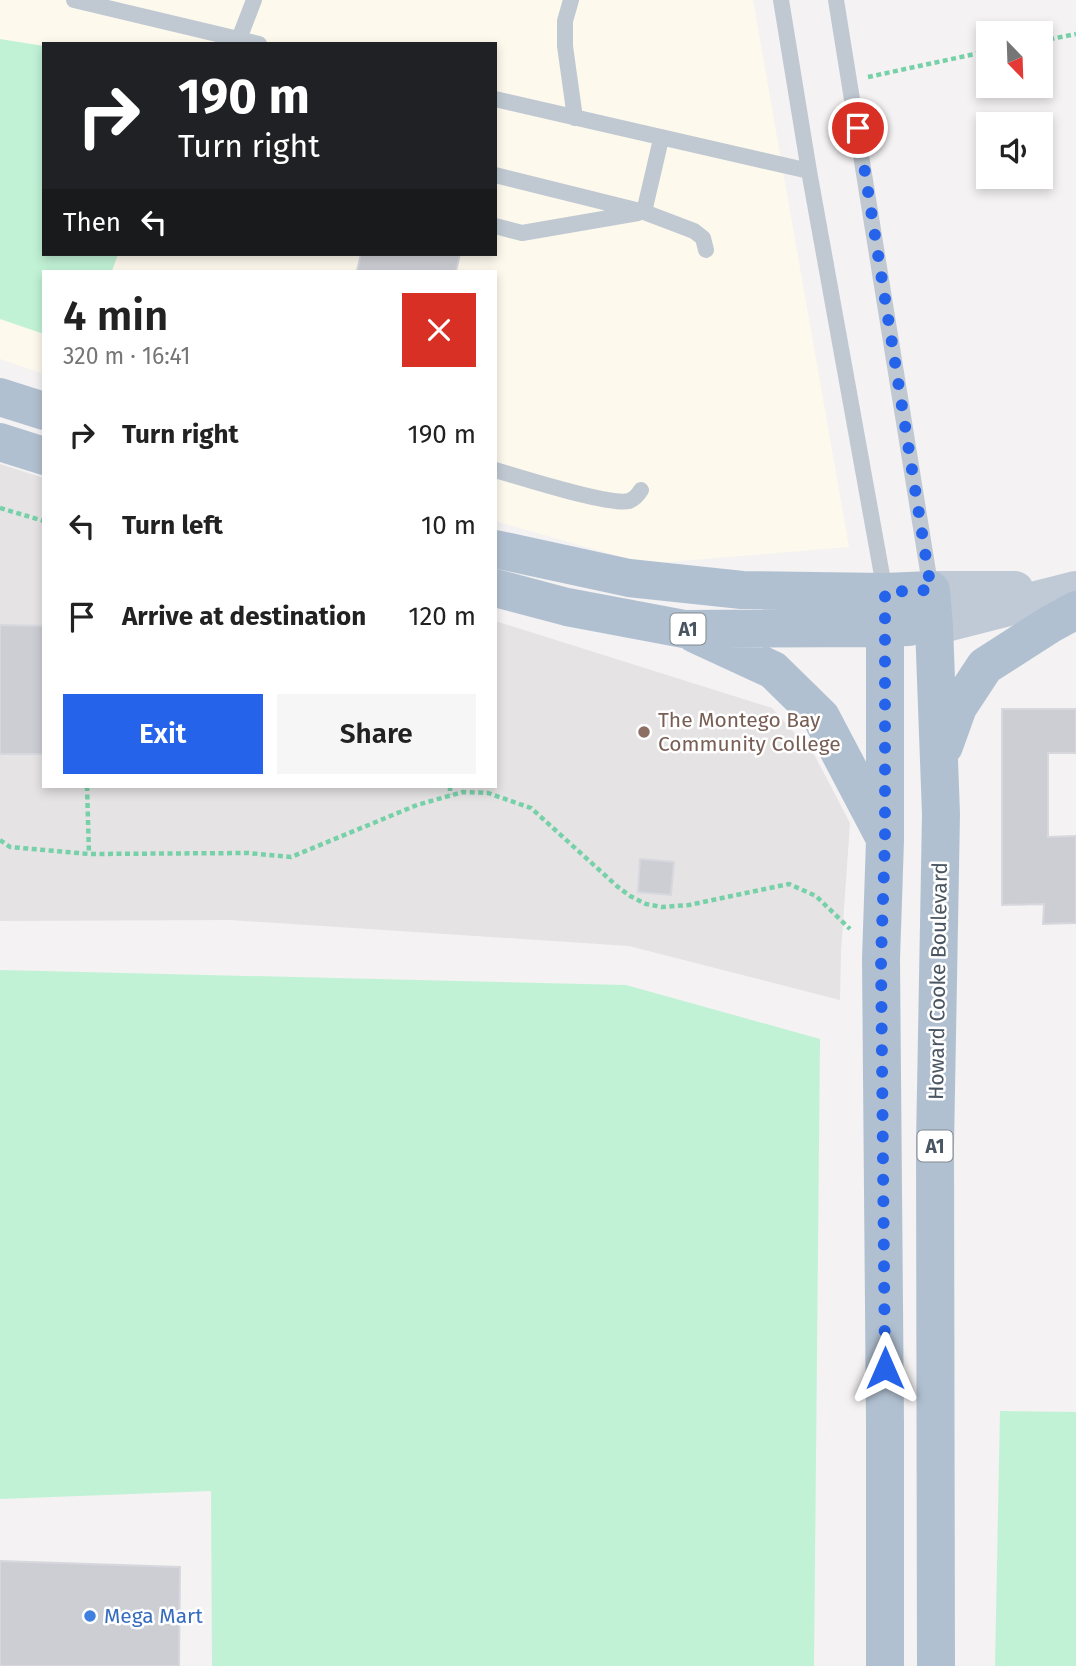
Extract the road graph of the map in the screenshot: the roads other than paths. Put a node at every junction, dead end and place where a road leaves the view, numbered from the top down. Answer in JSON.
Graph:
{"nodes":[{"id":1,"x":74,"y":0,"type":"edge"},
{"id":2,"x":254,"y":0,"type":"edge"},
{"id":3,"x":571,"y":0,"type":"edge"},
{"id":4,"x":781,"y":0,"type":"edge"},
{"id":5,"x":836,"y":0,"type":"edge"},
{"id":6,"x":239,"y":39,"type":"junction"},
{"id":7,"x":251,"y":42,"type":"edge"},
{"id":8,"x":497,"y":99,"type":"edge"},
{"id":9,"x":575,"y":118,"type":"junction"},
{"id":10,"x":662,"y":139,"type":"junction"},
{"id":11,"x":809,"y":172,"type":"junction"},
{"id":12,"x":497,"y":175,"type":"edge"},
{"id":13,"x":644,"y":212,"type":"junction"},
{"id":14,"x":497,"y":227,"type":"edge"},
{"id":15,"x":706,"y":250,"type":"dead end"},
{"id":16,"x":0,"y":397,"type":"edge"},
{"id":17,"x":42,"y":410,"type":"edge"},
{"id":18,"x":0,"y":442,"type":"edge"},
{"id":19,"x":42,"y":455,"type":"edge"},
{"id":20,"x":497,"y":471,"type":"edge"},
{"id":21,"x":641,"y":490,"type":"dead end"},
{"id":22,"x":497,"y":549,"type":"edge"},
{"id":23,"x":497,"y":589,"type":"edge"},
{"id":24,"x":1075,"y":597,"type":"edge"},
{"id":25,"x":932,"y":608,"type":"junction"},
{"id":26,"x":885,"y":610,"type":"junction"},
{"id":27,"x":684,"y":629,"type":"junction"},
{"id":28,"x":939,"y":759,"type":"junction"},
{"id":29,"x":885,"y":840,"type":"junction"},
{"id":30,"x":885,"y":1666,"type":"edge"},
{"id":31,"x":936,"y":1666,"type":"edge"}],
"edges":[{"from":1,"to":6,"type":"lane"},
{"from":2,"to":6,"type":"lane"},
{"from":3,"to":9,"type":"lane"},
{"from":4,"to":11,"type":"lane"},
{"from":5,"to":25,"type":"lane"},
{"from":6,"to":7,"type":"lane"},
{"from":8,"to":9,"type":"lane"},
{"from":9,"to":10,"type":"lane"},
{"from":10,"to":11,"type":"lane"},
{"from":10,"to":13,"type":"lane"},
{"from":11,"to":26,"type":"lane"},
{"from":12,"to":13,"type":"lane"},
{"from":13,"to":14,"type":"lane"},
{"from":13,"to":15,"type":"lane"},
{"from":16,"to":17,"type":"main road"},
{"from":18,"to":19,"type":"main road"},
{"from":20,"to":21,"type":"lane"},
{"from":22,"to":26,"type":"main road","number":"A1"},
{"from":23,"to":27,"type":"main road","number":"A1"},
{"from":24,"to":25,"type":"street"},
{"from":24,"to":28,"type":"main road"},
{"from":25,"to":26,"type":"main road","number":"A1"},
{"from":25,"to":28,"type":"main road","name":"Howard Cooke Boulevard","number":"A1"},
{"from":26,"to":27,"type":"main road","number":"A1"},
{"from":26,"to":29,"type":"main road"},
{"from":27,"to":29,"type":"main road"},
{"from":28,"to":31,"type":"main road","name":"Howard Cooke Boulevard","number":"A1"},
{"from":29,"to":30,"type":"main road"}]}
